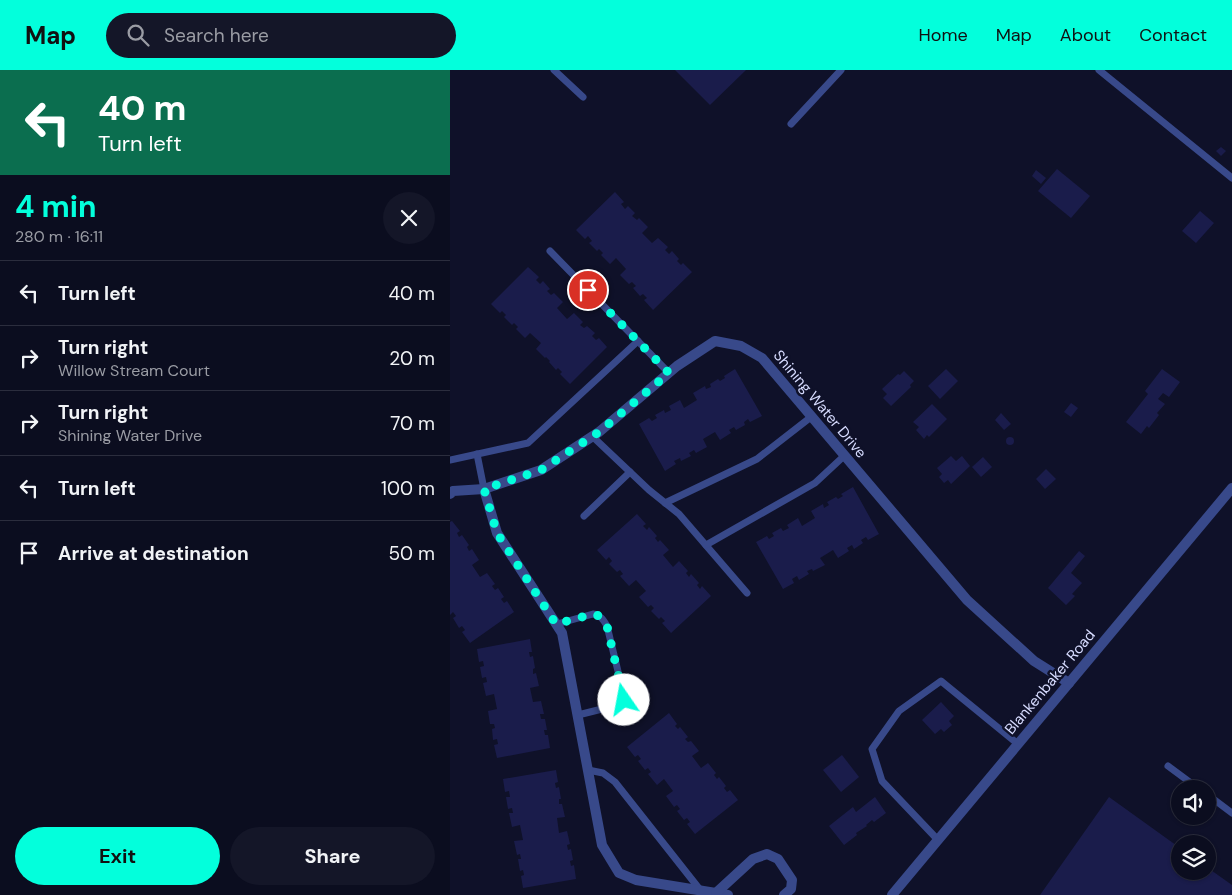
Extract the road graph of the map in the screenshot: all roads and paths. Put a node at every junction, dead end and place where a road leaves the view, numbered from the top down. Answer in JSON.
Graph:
{"nodes":[{"id":1,"x":554,"y":70,"type":"edge"},
{"id":2,"x":841,"y":70,"type":"edge"},
{"id":3,"x":1099,"y":70,"type":"edge"},
{"id":4,"x":583,"y":97,"type":"dead end"},
{"id":5,"x":791,"y":124,"type":"dead end"},
{"id":6,"x":1232,"y":178,"type":"edge"},
{"id":7,"x":550,"y":251,"type":"dead end"},
{"id":8,"x":638,"y":341,"type":"junction"},
{"id":9,"x":669,"y":373,"type":"junction"},
{"id":10,"x":811,"y":417,"type":"junction"},
{"id":11,"x":592,"y":436,"type":"junction"},
{"id":12,"x":477,"y":454,"type":"junction"},
{"id":13,"x":844,"y":456,"type":"junction"},
{"id":14,"x":450,"y":460,"type":"edge"},
{"id":15,"x":630,"y":472,"type":"junction"},
{"id":16,"x":1232,"y":488,"type":"edge"},
{"id":17,"x":484,"y":489,"type":"junction"},
{"id":18,"x":450,"y":494,"type":"edge"},
{"id":19,"x":665,"y":503,"type":"junction"},
{"id":20,"x":584,"y":516,"type":"dead end"},
{"id":21,"x":706,"y":545,"type":"junction"},
{"id":22,"x":747,"y":593,"type":"dead end"},
{"id":23,"x":556,"y":624,"type":"junction"},
{"id":24,"x":1069,"y":682,"type":"junction"},
{"id":25,"x":578,"y":715,"type":"junction"},
{"id":26,"x":1018,"y":744,"type":"junction"},
{"id":27,"x":1168,"y":766,"type":"dead end"},
{"id":28,"x":588,"y":770,"type":"junction"},
{"id":29,"x":1187,"y":780,"type":"edge"},
{"id":30,"x":1216,"y":801,"type":"edge"},
{"id":31,"x":1232,"y":813,"type":"edge"},
{"id":32,"x":938,"y":840,"type":"junction"},
{"id":33,"x":702,"y":891,"type":"junction"},
{"id":34,"x":716,"y":893,"type":"junction"},
{"id":35,"x":728,"y":895,"type":"edge"},
{"id":36,"x":784,"y":895,"type":"edge"},
{"id":37,"x":892,"y":895,"type":"edge"}],
"edges":[{"from":1,"to":4,"type":"lane"},
{"from":2,"to":5,"type":"lane"},
{"from":3,"to":6,"type":"lane"},
{"from":7,"to":8,"type":"lane"},
{"from":8,"to":9,"type":"lane"},
{"from":8,"to":12,"type":"lane"},
{"from":9,"to":10,"type":"street","name":"Shining Water Drive"},
{"from":9,"to":11,"type":"street","name":"Shining Water Drive"},
{"from":10,"to":13,"type":"street","name":"Shining Water Drive"},
{"from":10,"to":19,"type":"lane"},
{"from":11,"to":15,"type":"lane"},
{"from":11,"to":17,"type":"street","name":"Shining Water Drive"},
{"from":12,"to":14,"type":"lane"},
{"from":12,"to":17,"type":"lane"},
{"from":13,"to":21,"type":"lane"},
{"from":13,"to":24,"type":"street","name":"Shining Water Drive"},
{"from":15,"to":19,"type":"lane"},
{"from":15,"to":20,"type":"lane"},
{"from":16,"to":24,"type":"street","name":"Blankenbaker Road"},
{"from":17,"to":18,"type":"street","name":"Shining Water Drive"},
{"from":17,"to":23,"type":"street"},
{"from":19,"to":21,"type":"lane"},
{"from":21,"to":22,"type":"lane"},
{"from":23,"to":25,"type":"street"},
{"from":23,"to":25,"type":"lane"},
{"from":24,"to":26,"type":"street","name":"Blankenbaker Road"},
{"from":25,"to":28,"type":"street"},
{"from":26,"to":32,"type":"street","name":"Blankenbaker Road"},
{"from":26,"to":32,"type":"lane"},
{"from":27,"to":29,"type":"lane"},
{"from":28,"to":33,"type":"lane"},
{"from":28,"to":33,"type":"street"},
{"from":30,"to":31,"type":"lane"},
{"from":32,"to":37,"type":"street","name":"Blankenbaker Road"},
{"from":33,"to":34,"type":"street"},
{"from":34,"to":35,"type":"street"},
{"from":34,"to":36,"type":"street"}]}
